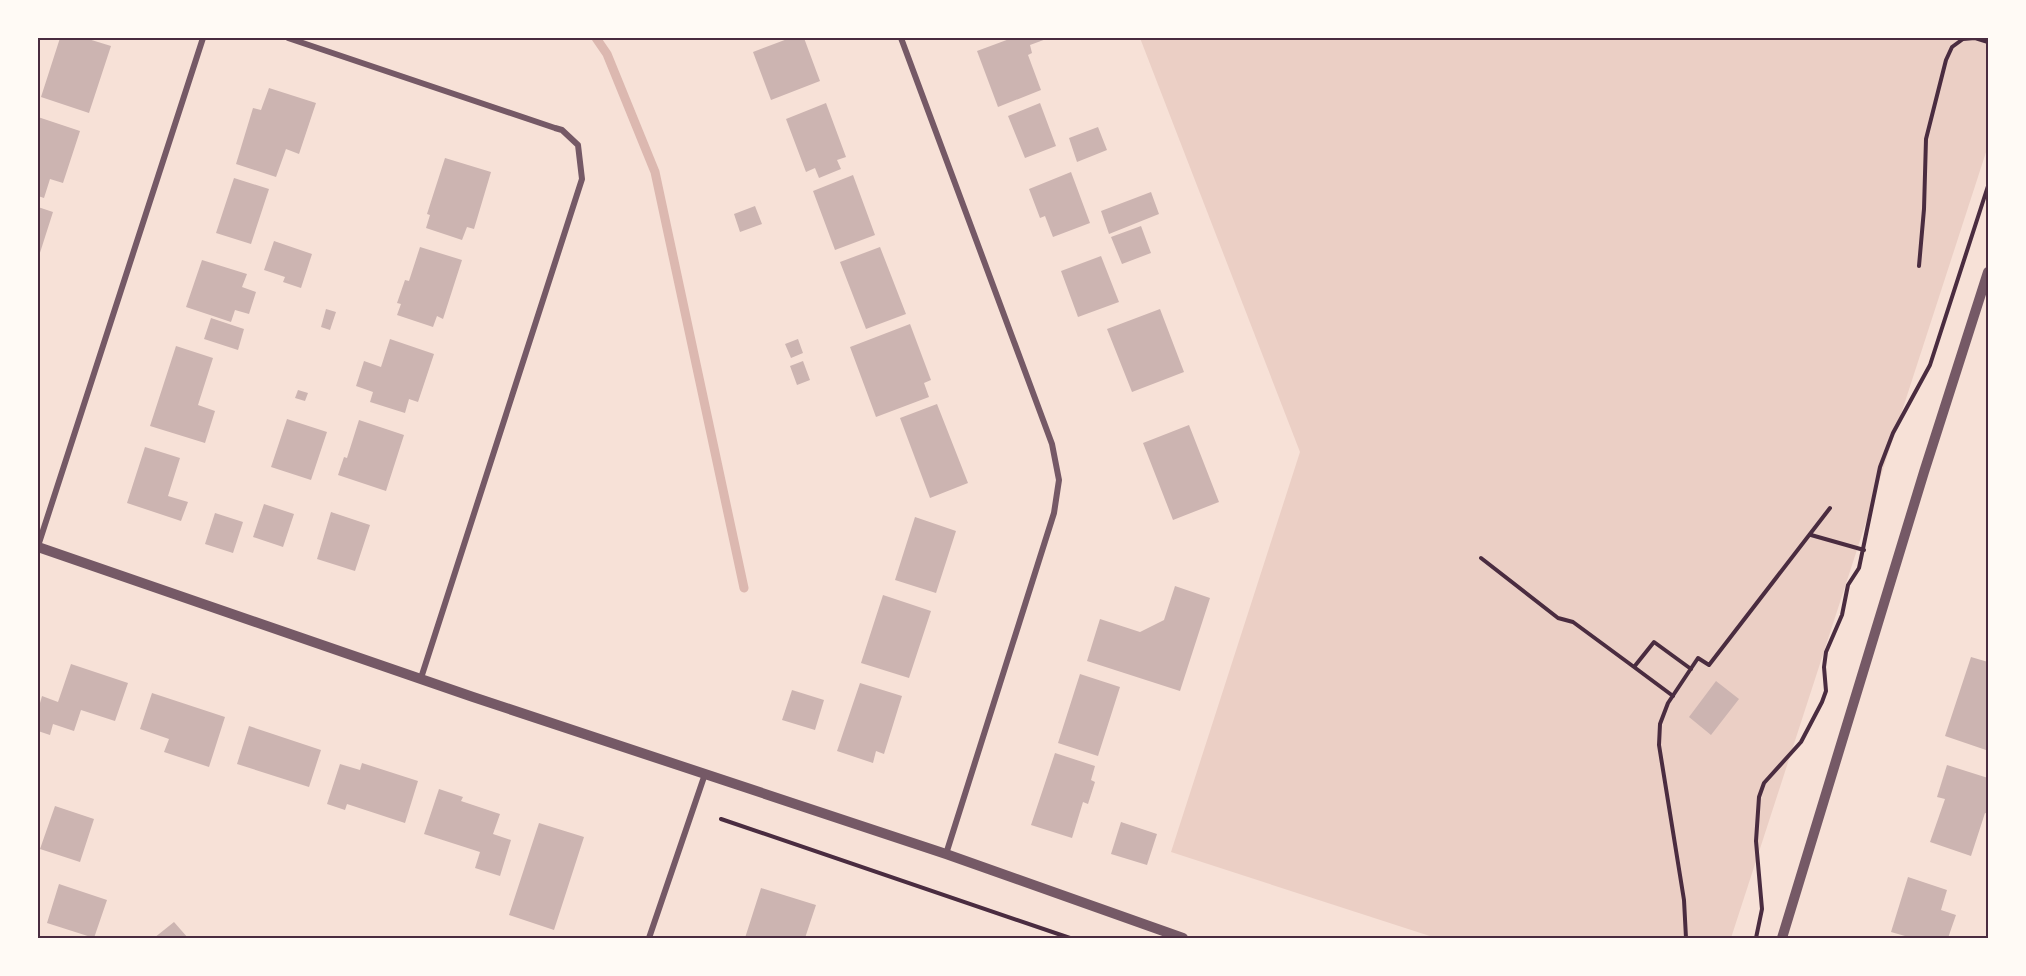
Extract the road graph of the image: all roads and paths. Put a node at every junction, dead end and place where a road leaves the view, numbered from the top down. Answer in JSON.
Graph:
{"nodes":[{"id":1,"x":203,"y":38,"type":"edge"},
{"id":2,"x":288,"y":38,"type":"edge"},
{"id":3,"x":901,"y":38,"type":"edge"},
{"id":4,"x":1989,"y":42,"type":"edge"},
{"id":5,"x":1989,"y":186,"type":"edge"},
{"id":6,"x":1919,"y":266,"type":"dead end"},
{"id":7,"x":1989,"y":272,"type":"edge"},
{"id":8,"x":1830,"y":508,"type":"dead end"},
{"id":9,"x":1811,"y":535,"type":"junction"},
{"id":10,"x":38,"y":547,"type":"edge"},
{"id":11,"x":1864,"y":550,"type":"junction"},
{"id":12,"x":1481,"y":558,"type":"dead end"},
{"id":13,"x":1634,"y":667,"type":"junction"},
{"id":14,"x":1691,"y":669,"type":"junction"},
{"id":15,"x":421,"y":678,"type":"junction"},
{"id":16,"x":1673,"y":696,"type":"junction"},
{"id":17,"x":705,"y":774,"type":"junction"},
{"id":18,"x":721,"y":819,"type":"dead end"},
{"id":19,"x":946,"y":854,"type":"junction"},
{"id":20,"x":649,"y":939,"type":"edge"},
{"id":21,"x":1070,"y":939,"type":"edge"},
{"id":22,"x":1183,"y":939,"type":"edge"},
{"id":23,"x":1686,"y":939,"type":"edge"},
{"id":24,"x":1756,"y":939,"type":"edge"},
{"id":25,"x":1782,"y":939,"type":"edge"}],
"edges":[{"from":1,"to":10,"type":"street"},
{"from":2,"to":15,"type":"street"},
{"from":3,"to":19,"type":"street"},
{"from":4,"to":6,"type":"path"},
{"from":5,"to":11,"type":"path"},
{"from":7,"to":25,"type":"street"},
{"from":8,"to":9,"type":"path"},
{"from":9,"to":11,"type":"path"},
{"from":9,"to":14,"type":"path"},
{"from":10,"to":15,"type":"street"},
{"from":11,"to":24,"type":"path"},
{"from":12,"to":13,"type":"path"},
{"from":13,"to":14,"type":"path"},
{"from":13,"to":16,"type":"path"},
{"from":14,"to":16,"type":"path"},
{"from":15,"to":17,"type":"street"},
{"from":16,"to":23,"type":"path"},
{"from":17,"to":19,"type":"street"},
{"from":17,"to":20,"type":"street"},
{"from":18,"to":21,"type":"path"},
{"from":19,"to":22,"type":"street"}]}
